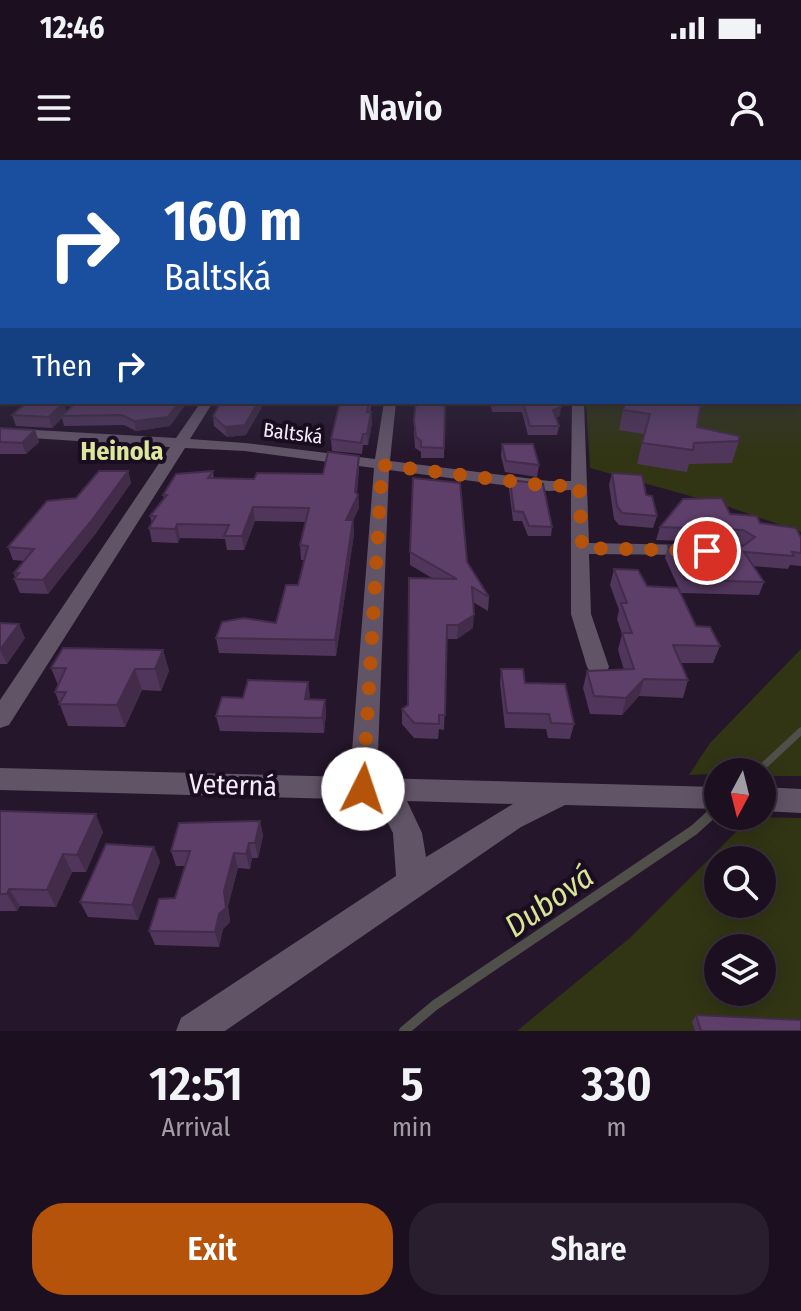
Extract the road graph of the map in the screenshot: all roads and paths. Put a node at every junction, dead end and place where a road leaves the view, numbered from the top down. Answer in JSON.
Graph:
{"nodes":[{"id":1,"x":206,"y":404,"type":"edge"},
{"id":2,"x":390,"y":404,"type":"edge"},
{"id":3,"x":578,"y":404,"type":"edge"},
{"id":4,"x":0,"y":432,"type":"edge"},
{"id":5,"x":180,"y":443,"type":"junction"},
{"id":6,"x":382,"y":465,"type":"junction"},
{"id":7,"x":579,"y":485,"type":"junction"},
{"id":8,"x":582,"y":548,"type":"junction"},
{"id":9,"x":707,"y":551,"type":"edge"},
{"id":10,"x":598,"y":667,"type":"edge"},
{"id":11,"x":0,"y":719,"type":"edge"},
{"id":12,"x":0,"y":779,"type":"edge"},
{"id":13,"x":373,"y":789,"type":"junction"},
{"id":14,"x":562,"y":794,"type":"junction"},
{"id":15,"x":704,"y":797,"type":"edge"},
{"id":16,"x":776,"y":800,"type":"edge"},
{"id":17,"x":797,"y":801,"type":"edge"},
{"id":18,"x":411,"y":883,"type":"junction"},
{"id":19,"x":194,"y":1031,"type":"edge"}],
"edges":[{"from":1,"to":5,"type":"street"},
{"from":2,"to":6,"type":"street"},
{"from":3,"to":7,"type":"street"},
{"from":4,"to":5,"type":"street","name":"Baltská"},
{"from":5,"to":6,"type":"street","name":"Baltská"},
{"from":5,"to":11,"type":"street"},
{"from":6,"to":7,"type":"street","name":"Baltská"},
{"from":6,"to":13,"type":"street"},
{"from":7,"to":8,"type":"street"},
{"from":8,"to":9,"type":"street"},
{"from":8,"to":10,"type":"street"},
{"from":12,"to":13,"type":"street","name":"Veterná"},
{"from":13,"to":14,"type":"street","name":"Veterná"},
{"from":13,"to":18,"type":"street"},
{"from":14,"to":15,"type":"street","name":"Veterná"},
{"from":14,"to":18,"type":"street"},
{"from":16,"to":17,"type":"street"},
{"from":18,"to":19,"type":"street"}]}
